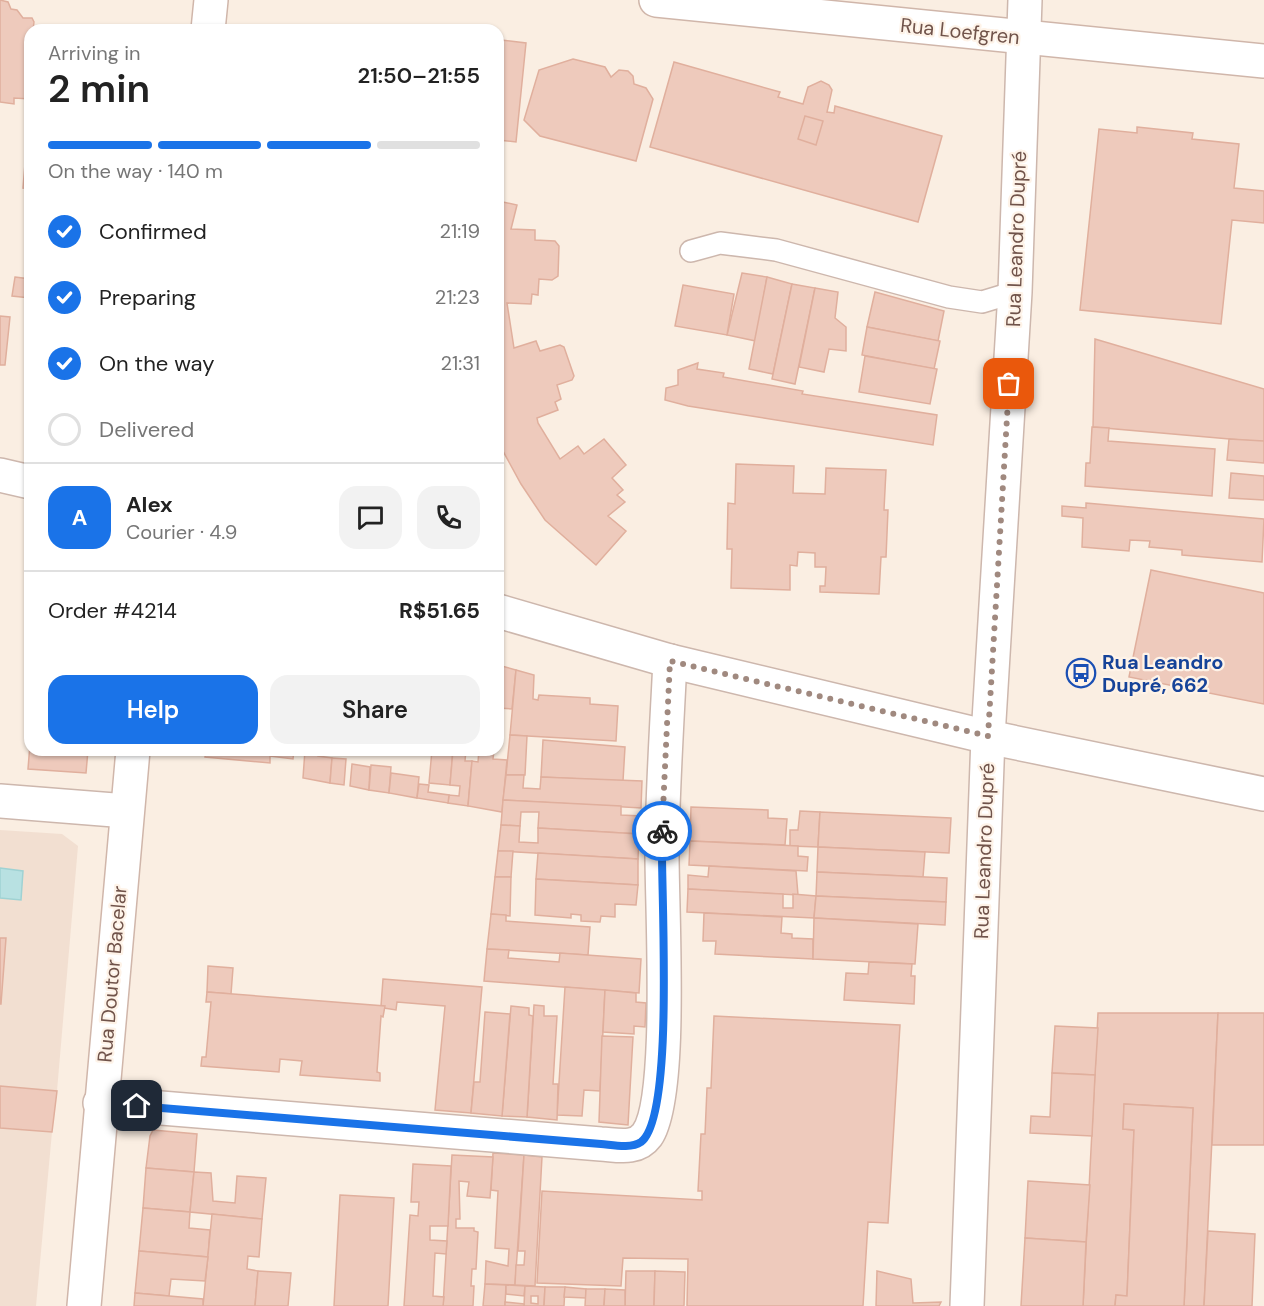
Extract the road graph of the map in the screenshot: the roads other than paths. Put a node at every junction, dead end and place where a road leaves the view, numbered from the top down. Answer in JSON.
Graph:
{"nodes":[{"id":1,"x":211,"y":0,"type":"edge"},
{"id":2,"x":656,"y":0,"type":"edge"},
{"id":3,"x":1025,"y":0,"type":"edge"},
{"id":4,"x":209,"y":24,"type":"edge"},
{"id":5,"x":1022,"y":37,"type":"junction"},
{"id":6,"x":1264,"y":61,"type":"edge"},
{"id":7,"x":691,"y":251,"type":"dead end"},
{"id":8,"x":1015,"y":292,"type":"junction"},
{"id":9,"x":0,"y":475,"type":"edge"},
{"id":10,"x":24,"y":481,"type":"edge"},
{"id":11,"x":504,"y":613,"type":"edge"},
{"id":12,"x":670,"y":661,"type":"junction"},
{"id":13,"x":988,"y":736,"type":"junction"},
{"id":14,"x":132,"y":756,"type":"edge"},
{"id":15,"x":1264,"y":794,"type":"edge"},
{"id":16,"x":0,"y":801,"type":"edge"},
{"id":17,"x":127,"y":811,"type":"junction"},
{"id":18,"x":100,"y":1103,"type":"junction"},
{"id":19,"x":84,"y":1306,"type":"edge"},
{"id":20,"x":967,"y":1306,"type":"edge"}],
"edges":[{"from":1,"to":4,"type":"street"},
{"from":2,"to":5,"type":"street","name":"Rua Loefgren"},
{"from":3,"to":5,"type":"street","name":"Rua Leandro Dupré"},
{"from":5,"to":6,"type":"street","name":"Rua Loefgren"},
{"from":5,"to":8,"type":"street","name":"Rua Leandro Dupré"},
{"from":7,"to":8,"type":"lane"},
{"from":8,"to":13,"type":"street","name":"Rua Leandro Dupré"},
{"from":9,"to":10,"type":"street"},
{"from":11,"to":12,"type":"street"},
{"from":12,"to":13,"type":"street"},
{"from":12,"to":18,"type":"street"},
{"from":13,"to":15,"type":"street"},
{"from":13,"to":20,"type":"street","name":"Rua Leandro Dupré"},
{"from":14,"to":17,"type":"street","name":"Rua Doutor Bacelar"},
{"from":16,"to":17,"type":"street"},
{"from":17,"to":18,"type":"street","name":"Rua Doutor Bacelar"},
{"from":18,"to":19,"type":"street","name":"Rua Doutor Bacelar"}]}
